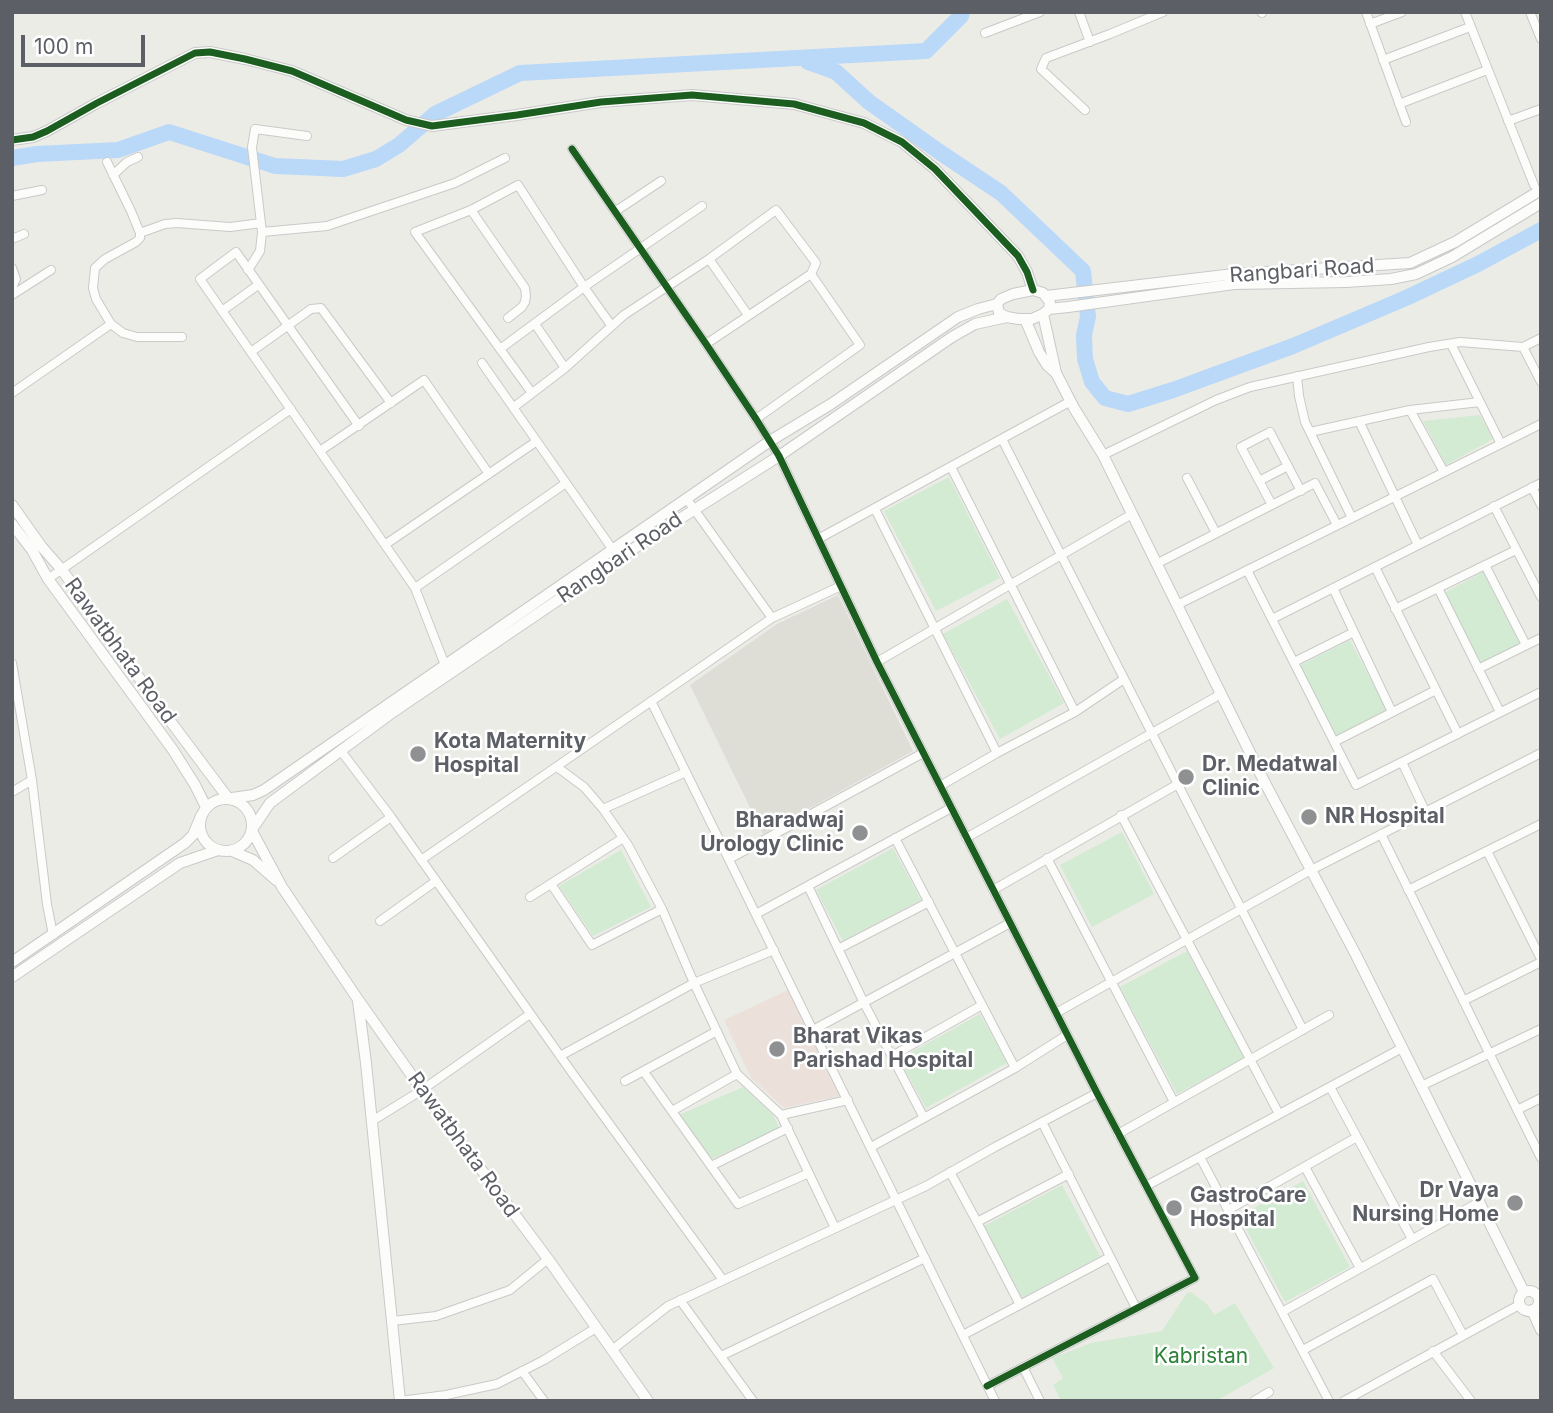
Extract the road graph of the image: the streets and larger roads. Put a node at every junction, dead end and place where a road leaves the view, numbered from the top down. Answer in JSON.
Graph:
{"nodes":[{"id":1,"x":1040,"y":12,"type":"edge"},
{"id":2,"x":1079,"y":12,"type":"edge"},
{"id":3,"x":1163,"y":12,"type":"edge"},
{"id":4,"x":1366,"y":12,"type":"edge"},
{"id":5,"x":1402,"y":12,"type":"edge"},
{"id":6,"x":1465,"y":12,"type":"edge"},
{"id":7,"x":1530,"y":12,"type":"edge"},
{"id":8,"x":1152,"y":14,"type":"edge"},
{"id":9,"x":1370,"y":24,"type":"junction"},
{"id":10,"x":1470,"y":27,"type":"junction"},
{"id":11,"x":985,"y":33,"type":"dead end"},
{"id":12,"x":1541,"y":39,"type":"edge"},
{"id":13,"x":1090,"y":42,"type":"junction"},
{"id":14,"x":1383,"y":60,"type":"junction"},
{"id":15,"x":1487,"y":70,"type":"junction"},
{"id":16,"x":1399,"y":104,"type":"junction"},
{"id":17,"x":1541,"y":109,"type":"edge"},
{"id":18,"x":1084,"y":110,"type":"dead end"},
{"id":19,"x":1508,"y":121,"type":"junction"},
{"id":20,"x":1406,"y":122,"type":"dead end"},
{"id":21,"x":307,"y":136,"type":"dead end"},
{"id":22,"x":12,"y":141,"type":"edge"},
{"id":23,"x":572,"y":149,"type":"dead end"},
{"id":24,"x":138,"y":158,"type":"dead end"},
{"id":25,"x":505,"y":158,"type":"dead end"},
{"id":26,"x":107,"y":162,"type":"dead end"},
{"id":27,"x":113,"y":175,"type":"junction"},
{"id":28,"x":661,"y":181,"type":"dead end"},
{"id":29,"x":1537,"y":188,"type":"edge"},
{"id":30,"x":42,"y":190,"type":"dead end"},
{"id":31,"x":12,"y":196,"type":"edge"},
{"id":32,"x":1541,"y":203,"type":"edge"},
{"id":33,"x":702,"y":206,"type":"dead end"},
{"id":34,"x":471,"y":210,"type":"junction"},
{"id":35,"x":616,"y":211,"type":"junction"},
{"id":36,"x":262,"y":227,"type":"junction"},
{"id":37,"x":140,"y":233,"type":"junction"},
{"id":38,"x":24,"y":234,"type":"dead end"},
{"id":39,"x":12,"y":239,"type":"edge"},
{"id":40,"x":640,"y":249,"type":"junction"},
{"id":41,"x":709,"y":259,"type":"junction"},
{"id":42,"x":12,"y":268,"type":"edge"},
{"id":43,"x":51,"y":270,"type":"dead end"},
{"id":44,"x":248,"y":270,"type":"junction"},
{"id":45,"x":811,"y":274,"type":"junction"},
{"id":46,"x":258,"y":285,"type":"junction"},
{"id":47,"x":666,"y":286,"type":"junction"},
{"id":48,"x":584,"y":287,"type":"junction"},
{"id":49,"x":12,"y":288,"type":"edge"},
{"id":50,"x":1033,"y":290,"type":"junction"},
{"id":51,"x":12,"y":295,"type":"edge"},
{"id":52,"x":1110,"y":295,"type":"junction"},
{"id":53,"x":1046,"y":296,"type":"junction"},
{"id":54,"x":997,"y":304,"type":"junction"},
{"id":55,"x":222,"y":311,"type":"junction"},
{"id":56,"x":1046,"y":312,"type":"junction"},
{"id":57,"x":748,"y":315,"type":"junction"},
{"id":58,"x":1007,"y":317,"type":"junction"},
{"id":59,"x":508,"y":318,"type":"dead end"},
{"id":60,"x":1025,"y":319,"type":"junction"},
{"id":61,"x":111,"y":324,"type":"junction"},
{"id":62,"x":535,"y":324,"type":"junction"},
{"id":63,"x":611,"y":325,"type":"junction"},
{"id":64,"x":287,"y":326,"type":"junction"},
{"id":65,"x":182,"y":337,"type":"dead end"},
{"id":66,"x":1541,"y":338,"type":"edge"},
{"id":67,"x":706,"y":344,"type":"junction"},
{"id":68,"x":1451,"y":344,"type":"junction"},
{"id":69,"x":1523,"y":347,"type":"junction"},
{"id":70,"x":500,"y":349,"type":"junction"},
{"id":71,"x":251,"y":352,"type":"junction"},
{"id":72,"x":482,"y":363,"type":"dead end"},
{"id":73,"x":565,"y":368,"type":"junction"},
{"id":74,"x":1056,"y":373,"type":"junction"},
{"id":75,"x":1297,"y":376,"type":"junction"},
{"id":76,"x":1541,"y":383,"type":"edge"},
{"id":77,"x":12,"y":393,"type":"edge"},
{"id":78,"x":532,"y":393,"type":"junction"},
{"id":79,"x":1071,"y":401,"type":"junction"},
{"id":80,"x":1480,"y":402,"type":"junction"},
{"id":81,"x":391,"y":403,"type":"junction"},
{"id":82,"x":514,"y":407,"type":"junction"},
{"id":83,"x":291,"y":409,"type":"junction"},
{"id":84,"x":1410,"y":410,"type":"junction"},
{"id":85,"x":757,"y":419,"type":"junction"},
{"id":86,"x":1359,"y":421,"type":"junction"},
{"id":87,"x":1541,"y":424,"type":"edge"},
{"id":88,"x":359,"y":426,"type":"junction"},
{"id":89,"x":1310,"y":432,"type":"junction"},
{"id":90,"x":1002,"y":439,"type":"junction"},
{"id":91,"x":537,"y":441,"type":"junction"},
{"id":92,"x":770,"y":441,"type":"junction"},
{"id":93,"x":1502,"y":444,"type":"junction"},
{"id":94,"x":320,"y":451,"type":"junction"},
{"id":95,"x":1103,"y":455,"type":"junction"},
{"id":96,"x":779,"y":456,"type":"junction"},
{"id":97,"x":1287,"y":466,"type":"junction"},
{"id":98,"x":951,"y":467,"type":"junction"},
{"id":99,"x":1444,"y":472,"type":"junction"},
{"id":100,"x":489,"y":474,"type":"junction"},
{"id":101,"x":1187,"y":478,"type":"dead end"},
{"id":102,"x":1259,"y":481,"type":"junction"},
{"id":103,"x":566,"y":483,"type":"junction"},
{"id":104,"x":1541,"y":483,"type":"edge"},
{"id":105,"x":1532,"y":487,"type":"junction"},
{"id":106,"x":1301,"y":491,"type":"junction"},
{"id":107,"x":1395,"y":497,"type":"junction"},
{"id":108,"x":686,"y":498,"type":"junction"},
{"id":109,"x":12,"y":505,"type":"edge"},
{"id":110,"x":1272,"y":505,"type":"junction"},
{"id":111,"x":1541,"y":505,"type":"edge"},
{"id":112,"x":1494,"y":506,"type":"junction"},
{"id":113,"x":695,"y":509,"type":"junction"},
{"id":114,"x":875,"y":509,"type":"junction"},
{"id":115,"x":1132,"y":514,"type":"junction"},
{"id":116,"x":1352,"y":518,"type":"junction"},
{"id":117,"x":12,"y":524,"type":"edge"},
{"id":118,"x":1337,"y":526,"type":"junction"},
{"id":119,"x":1216,"y":533,"type":"junction"},
{"id":120,"x":818,"y":539,"type":"junction"},
{"id":121,"x":386,"y":544,"type":"junction"},
{"id":122,"x":1418,"y":545,"type":"junction"},
{"id":123,"x":614,"y":550,"type":"junction"},
{"id":124,"x":1516,"y":550,"type":"junction"},
{"id":125,"x":1061,"y":555,"type":"junction"},
{"id":126,"x":1156,"y":564,"type":"junction"},
{"id":127,"x":1485,"y":565,"type":"junction"},
{"id":128,"x":1374,"y":567,"type":"junction"},
{"id":129,"x":62,"y":570,"type":"junction"},
{"id":130,"x":1247,"y":570,"type":"junction"},
{"id":131,"x":48,"y":579,"type":"junction"},
{"id":132,"x":1010,"y":584,"type":"junction"},
{"id":133,"x":841,"y":586,"type":"junction"},
{"id":134,"x":415,"y":588,"type":"junction"},
{"id":135,"x":1333,"y":588,"type":"junction"},
{"id":136,"x":1438,"y":588,"type":"junction"},
{"id":137,"x":1541,"y":597,"type":"edge"},
{"id":138,"x":1177,"y":605,"type":"junction"},
{"id":139,"x":1395,"y":609,"type":"junction"},
{"id":140,"x":772,"y":618,"type":"junction"},
{"id":141,"x":1272,"y":619,"type":"junction"},
{"id":142,"x":934,"y":628,"type":"junction"},
{"id":143,"x":1354,"y":632,"type":"junction"},
{"id":144,"x":1541,"y":638,"type":"edge"},
{"id":145,"x":1526,"y":645,"type":"junction"},
{"id":146,"x":877,"y":662,"type":"junction"},
{"id":147,"x":1294,"y":662,"type":"junction"},
{"id":148,"x":445,"y":665,"type":"junction"},
{"id":149,"x":13,"y":667,"type":"edge"},
{"id":150,"x":1478,"y":669,"type":"junction"},
{"id":151,"x":1124,"y":679,"type":"junction"},
{"id":152,"x":1436,"y":691,"type":"junction"},
{"id":153,"x":1541,"y":692,"type":"edge"},
{"id":154,"x":1221,"y":694,"type":"junction"},
{"id":155,"x":651,"y":701,"type":"junction"},
{"id":156,"x":1075,"y":712,"type":"junction"},
{"id":157,"x":1392,"y":712,"type":"junction"},
{"id":158,"x":1500,"y":712,"type":"junction"},
{"id":159,"x":1151,"y":733,"type":"junction"},
{"id":160,"x":1458,"y":734,"type":"junction"},
{"id":161,"x":1334,"y":742,"type":"junction"},
{"id":162,"x":341,"y":751,"type":"junction"},
{"id":163,"x":923,"y":753,"type":"junction"},
{"id":164,"x":997,"y":753,"type":"junction"},
{"id":165,"x":1541,"y":753,"type":"edge"},
{"id":166,"x":1402,"y":762,"type":"junction"},
{"id":167,"x":557,"y":767,"type":"junction"},
{"id":168,"x":686,"y":772,"type":"junction"},
{"id":169,"x":32,"y":780,"type":"junction"},
{"id":170,"x":1178,"y":784,"type":"junction"},
{"id":171,"x":195,"y":785,"type":"junction"},
{"id":172,"x":940,"y":786,"type":"junction"},
{"id":173,"x":12,"y":792,"type":"edge"},
{"id":174,"x":230,"y":798,"type":"junction"},
{"id":175,"x":951,"y":808,"type":"junction"},
{"id":176,"x":603,"y":809,"type":"junction"},
{"id":177,"x":1425,"y":811,"type":"junction"},
{"id":178,"x":203,"y":812,"type":"junction"},
{"id":179,"x":1121,"y":815,"type":"junction"},
{"id":180,"x":391,"y":817,"type":"junction"},
{"id":181,"x":1539,"y":828,"type":"edge"},
{"id":182,"x":252,"y":830,"type":"junction"},
{"id":183,"x":1381,"y":834,"type":"junction"},
{"id":184,"x":193,"y":835,"type":"junction"},
{"id":185,"x":624,"y":838,"type":"junction"},
{"id":186,"x":895,"y":838,"type":"junction"},
{"id":187,"x":967,"y":838,"type":"junction"},
{"id":188,"x":218,"y":850,"type":"junction"},
{"id":189,"x":232,"y":851,"type":"junction"},
{"id":190,"x":1487,"y":851,"type":"junction"},
{"id":191,"x":172,"y":853,"type":"junction"},
{"id":192,"x":333,"y":858,"type":"dead end"},
{"id":193,"x":1047,"y":858,"type":"junction"},
{"id":194,"x":729,"y":859,"type":"junction"},
{"id":195,"x":421,"y":860,"type":"junction"},
{"id":196,"x":180,"y":863,"type":"junction"},
{"id":197,"x":1311,"y":870,"type":"junction"},
{"id":198,"x":436,"y":881,"type":"junction"},
{"id":199,"x":551,"y":884,"type":"junction"},
{"id":200,"x":808,"y":886,"type":"junction"},
{"id":201,"x":282,"y":887,"type":"junction"},
{"id":202,"x":993,"y":890,"type":"junction"},
{"id":203,"x":1408,"y":890,"type":"junction"},
{"id":204,"x":530,"y":897,"type":"dead end"},
{"id":205,"x":929,"y":902,"type":"junction"},
{"id":206,"x":662,"y":909,"type":"junction"},
{"id":207,"x":1241,"y":909,"type":"junction"},
{"id":208,"x":756,"y":914,"type":"junction"},
{"id":209,"x":380,"y":921,"type":"dead end"},
{"id":210,"x":1010,"y":923,"type":"junction"},
{"id":211,"x":74,"y":927,"type":"junction"},
{"id":212,"x":53,"y":935,"type":"junction"},
{"id":213,"x":1187,"y":940,"type":"junction"},
{"id":214,"x":838,"y":949,"type":"junction"},
{"id":215,"x":774,"y":950,"type":"junction"},
{"id":216,"x":954,"y":953,"type":"junction"},
{"id":217,"x":1541,"y":960,"type":"edge"},
{"id":218,"x":13,"y":962,"type":"edge"},
{"id":219,"x":16,"y":974,"type":"edge"},
{"id":220,"x":1111,"y":982,"type":"junction"},
{"id":221,"x":694,"y":983,"type":"junction"},
{"id":222,"x":358,"y":998,"type":"junction"},
{"id":223,"x":1463,"y":1001,"type":"junction"},
{"id":224,"x":864,"y":1003,"type":"junction"},
{"id":225,"x":982,"y":1005,"type":"junction"},
{"id":226,"x":1056,"y":1013,"type":"junction"},
{"id":227,"x":530,"y":1014,"type":"junction"},
{"id":228,"x":1329,"y":1015,"type":"dead end"},
{"id":229,"x":1541,"y":1028,"type":"edge"},
{"id":230,"x":813,"y":1030,"type":"junction"},
{"id":231,"x":1303,"y":1030,"type":"junction"},
{"id":232,"x":717,"y":1031,"type":"junction"},
{"id":233,"x":1067,"y":1035,"type":"junction"},
{"id":234,"x":1402,"y":1048,"type":"junction"},
{"id":235,"x":1489,"y":1054,"type":"junction"},
{"id":236,"x":560,"y":1056,"type":"junction"},
{"id":237,"x":892,"y":1056,"type":"junction"},
{"id":238,"x":1250,"y":1060,"type":"junction"},
{"id":239,"x":1015,"y":1068,"type":"junction"},
{"id":240,"x":644,"y":1072,"type":"junction"},
{"id":241,"x":737,"y":1074,"type":"junction"},
{"id":242,"x":625,"y":1081,"type":"dead end"},
{"id":243,"x":1421,"y":1086,"type":"junction"},
{"id":244,"x":1330,"y":1087,"type":"junction"},
{"id":245,"x":422,"y":1090,"type":"junction"},
{"id":246,"x":1097,"y":1093,"type":"junction"},
{"id":247,"x":1541,"y":1098,"type":"edge"},
{"id":248,"x":848,"y":1100,"type":"junction"},
{"id":249,"x":1174,"y":1102,"type":"junction"},
{"id":250,"x":1517,"y":1110,"type":"junction"},
{"id":251,"x":672,"y":1111,"type":"junction"},
{"id":252,"x":1279,"y":1114,"type":"junction"},
{"id":253,"x":781,"y":1115,"type":"junction"},
{"id":254,"x":924,"y":1118,"type":"junction"},
{"id":255,"x":372,"y":1121,"type":"junction"},
{"id":256,"x":1042,"y":1122,"type":"junction"},
{"id":257,"x":788,"y":1128,"type":"junction"},
{"id":258,"x":1118,"y":1134,"type":"junction"},
{"id":259,"x":1357,"y":1137,"type":"junction"},
{"id":260,"x":871,"y":1147,"type":"junction"},
{"id":261,"x":1200,"y":1157,"type":"junction"},
{"id":262,"x":1541,"y":1158,"type":"edge"},
{"id":263,"x":711,"y":1166,"type":"junction"},
{"id":264,"x":1305,"y":1167,"type":"junction"},
{"id":265,"x":950,"y":1172,"type":"junction"},
{"id":266,"x":809,"y":1173,"type":"junction"},
{"id":267,"x":1069,"y":1174,"type":"junction"},
{"id":268,"x":1146,"y":1186,"type":"junction"},
{"id":269,"x":897,"y":1199,"type":"junction"},
{"id":270,"x":1479,"y":1202,"type":"junction"},
{"id":271,"x":1228,"y":1210,"type":"junction"},
{"id":272,"x":977,"y":1222,"type":"junction"},
{"id":273,"x":835,"y":1228,"type":"junction"},
{"id":274,"x":1412,"y":1240,"type":"junction"},
{"id":275,"x":1110,"y":1256,"type":"junction"},
{"id":276,"x":925,"y":1258,"type":"junction"},
{"id":277,"x":548,"y":1259,"type":"junction"},
{"id":278,"x":1360,"y":1268,"type":"junction"},
{"id":279,"x":723,"y":1280,"type":"junction"},
{"id":280,"x":1524,"y":1292,"type":"junction"},
{"id":281,"x":1539,"y":1296,"type":"edge"},
{"id":282,"x":680,"y":1300,"type":"junction"},
{"id":283,"x":1020,"y":1305,"type":"junction"},
{"id":284,"x":1519,"y":1305,"type":"junction"},
{"id":285,"x":1136,"y":1308,"type":"junction"},
{"id":286,"x":1532,"y":1310,"type":"junction"},
{"id":287,"x":1282,"y":1312,"type":"junction"},
{"id":288,"x":392,"y":1321,"type":"junction"},
{"id":289,"x":596,"y":1328,"type":"junction"},
{"id":290,"x":1541,"y":1330,"type":"edge"},
{"id":291,"x":963,"y":1335,"type":"junction"},
{"id":292,"x":1463,"y":1335,"type":"junction"},
{"id":293,"x":612,"y":1350,"type":"junction"},
{"id":294,"x":1303,"y":1350,"type":"junction"},
{"id":295,"x":1433,"y":1351,"type":"junction"},
{"id":296,"x":721,"y":1356,"type":"junction"},
{"id":297,"x":1023,"y":1367,"type":"junction"},
{"id":298,"x":522,"y":1371,"type":"junction"},
{"id":299,"x":987,"y":1386,"type":"junction"},
{"id":300,"x":1269,"y":1392,"type":"dead end"},
{"id":301,"x":400,"y":1401,"type":"edge"},
{"id":302,"x":544,"y":1401,"type":"edge"},
{"id":303,"x":648,"y":1401,"type":"edge"},
{"id":304,"x":753,"y":1401,"type":"edge"},
{"id":305,"x":995,"y":1401,"type":"edge"},
{"id":306,"x":1040,"y":1401,"type":"edge"},
{"id":307,"x":1254,"y":1401,"type":"edge"},
{"id":308,"x":1329,"y":1401,"type":"edge"},
{"id":309,"x":1344,"y":1401,"type":"edge"},
{"id":310,"x":1471,"y":1401,"type":"edge"}],
"edges":[{"from":1,"to":11,"type":"street"},
{"from":2,"to":13,"type":"street"},
{"from":3,"to":8,"type":"street"},
{"from":4,"to":9,"type":"street"},
{"from":5,"to":9,"type":"street"},
{"from":6,"to":10,"type":"street"},
{"from":7,"to":12,"type":"street"},
{"from":8,"to":13,"type":"street"},
{"from":9,"to":14,"type":"street"},
{"from":10,"to":14,"type":"street"},
{"from":10,"to":15,"type":"street"},
{"from":13,"to":18,"type":"street"},
{"from":14,"to":16,"type":"street"},
{"from":15,"to":16,"type":"street"},
{"from":15,"to":19,"type":"street"},
{"from":16,"to":20,"type":"street"},
{"from":17,"to":19,"type":"street"},
{"from":19,"to":29,"type":"street"},
{"from":21,"to":36,"type":"street"},
{"from":22,"to":50,"type":"street"},
{"from":23,"to":35,"type":"street"},
{"from":24,"to":27,"type":"street"},
{"from":25,"to":36,"type":"street"},
{"from":26,"to":27,"type":"street"},
{"from":27,"to":37,"type":"street"},
{"from":28,"to":35,"type":"street"},
{"from":29,"to":52,"type":"street","name":"Rangbari Road"},
{"from":30,"to":31,"type":"street"},
{"from":32,"to":52,"type":"street","name":"Rangbari Road"},
{"from":33,"to":40,"type":"street"},
{"from":34,"to":48,"type":"street"},
{"from":34,"to":59,"type":"street"},
{"from":34,"to":70,"type":"street"},
{"from":35,"to":40,"type":"street"},
{"from":36,"to":37,"type":"street"},
{"from":36,"to":44,"type":"street"},
{"from":37,"to":61,"type":"street"},
{"from":38,"to":39,"type":"street"},
{"from":40,"to":47,"type":"street"},
{"from":40,"to":48,"type":"street"},
{"from":41,"to":45,"type":"street"},
{"from":41,"to":47,"type":"street"},
{"from":41,"to":57,"type":"street"},
{"from":42,"to":49,"type":"street"},
{"from":43,"to":51,"type":"street"},
{"from":44,"to":46,"type":"street"},
{"from":44,"to":55,"type":"street"},
{"from":45,"to":57,"type":"street"},
{"from":45,"to":85,"type":"street"},
{"from":46,"to":55,"type":"street"},
{"from":46,"to":64,"type":"street"},
{"from":47,"to":63,"type":"street"},
{"from":47,"to":67,"type":"street"},
{"from":48,"to":62,"type":"street"},
{"from":48,"to":63,"type":"street"},
{"from":50,"to":53,"type":"street"},
{"from":50,"to":54,"type":"street","name":"Rangbari Road"},
{"from":52,"to":53,"type":"street","name":"Rangbari Road"},
{"from":52,"to":56,"type":"street","name":"Rangbari Road"},
{"from":53,"to":56,"type":"street"},
{"from":54,"to":58,"type":"street"},
{"from":54,"to":92,"type":"street","name":"Rangbari Road"},
{"from":55,"to":71,"type":"street"},
{"from":56,"to":60,"type":"street","name":"Rangbari Road"},
{"from":56,"to":74,"type":"street"},
{"from":57,"to":67,"type":"street"},
{"from":58,"to":60,"type":"street","name":"Rangbari Road"},
{"from":58,"to":96,"type":"street","name":"Rangbari Road"},
{"from":60,"to":74,"type":"street"},
{"from":61,"to":65,"type":"street"},
{"from":61,"to":77,"type":"street"},
{"from":62,"to":70,"type":"street"},
{"from":62,"to":73,"type":"street"},
{"from":63,"to":73,"type":"street"},
{"from":64,"to":71,"type":"street"},
{"from":64,"to":81,"type":"street"},
{"from":64,"to":88,"type":"street"},
{"from":66,"to":69,"type":"street"},
{"from":67,"to":85,"type":"street"},
{"from":68,"to":69,"type":"street"},
{"from":68,"to":75,"type":"street"},
{"from":68,"to":80,"type":"street"},
{"from":69,"to":76,"type":"street"},
{"from":70,"to":78,"type":"street"},
{"from":71,"to":83,"type":"street"},
{"from":72,"to":82,"type":"street"},
{"from":73,"to":78,"type":"street"},
{"from":74,"to":79,"type":"street"},
{"from":75,"to":89,"type":"street"},
{"from":75,"to":95,"type":"street"},
{"from":78,"to":82,"type":"street"},
{"from":79,"to":90,"type":"street"},
{"from":79,"to":95,"type":"street"},
{"from":80,"to":84,"type":"street"},
{"from":80,"to":93,"type":"street"},
{"from":81,"to":88,"type":"street"},
{"from":81,"to":100,"type":"street"},
{"from":82,"to":91,"type":"street"},
{"from":83,"to":94,"type":"street"},
{"from":83,"to":129,"type":"street"},
{"from":84,"to":86,"type":"street"},
{"from":84,"to":99,"type":"street"},
{"from":85,"to":92,"type":"street"},
{"from":86,"to":89,"type":"street"},
{"from":86,"to":107,"type":"street"},
{"from":87,"to":93,"type":"street"},
{"from":88,"to":94,"type":"street"},
{"from":89,"to":116,"type":"street"},
{"from":90,"to":98,"type":"street"},
{"from":90,"to":125,"type":"street"},
{"from":91,"to":100,"type":"street"},
{"from":91,"to":103,"type":"street"},
{"from":92,"to":96,"type":"street"},
{"from":92,"to":108,"type":"street","name":"Rangbari Road"},
{"from":93,"to":99,"type":"street"},
{"from":94,"to":121,"type":"street"},
{"from":95,"to":115,"type":"street"},
{"from":96,"to":113,"type":"street","name":"Rangbari Road"},
{"from":96,"to":120,"type":"street"},
{"from":97,"to":102,"type":"street"},
{"from":97,"to":102,"type":"street"},
{"from":97,"to":106,"type":"street"},
{"from":98,"to":114,"type":"street"},
{"from":98,"to":132,"type":"street"},
{"from":99,"to":107,"type":"street"},
{"from":100,"to":121,"type":"street"},
{"from":101,"to":119,"type":"street"},
{"from":102,"to":110,"type":"street"},
{"from":103,"to":123,"type":"street"},
{"from":103,"to":134,"type":"street"},
{"from":104,"to":105,"type":"street"},
{"from":105,"to":111,"type":"street"},
{"from":105,"to":112,"type":"street"},
{"from":106,"to":110,"type":"street"},
{"from":106,"to":118,"type":"street"},
{"from":107,"to":116,"type":"street"},
{"from":107,"to":122,"type":"street"},
{"from":108,"to":113,"type":"street"},
{"from":108,"to":123,"type":"street","name":"Rangbari Road"},
{"from":109,"to":129,"type":"street","name":"Rawatbhata Road"},
{"from":110,"to":119,"type":"street"},
{"from":112,"to":122,"type":"street"},
{"from":112,"to":124,"type":"street"},
{"from":113,"to":140,"type":"street"},
{"from":113,"to":162,"type":"street","name":"Rangbari Road"},
{"from":114,"to":120,"type":"street"},
{"from":114,"to":142,"type":"street"},
{"from":115,"to":125,"type":"street"},
{"from":115,"to":126,"type":"street"},
{"from":116,"to":118,"type":"street"},
{"from":117,"to":131,"type":"street","name":"Rawatbhata Road"},
{"from":118,"to":130,"type":"street"},
{"from":119,"to":126,"type":"street"},
{"from":120,"to":133,"type":"street"},
{"from":121,"to":134,"type":"street"},
{"from":122,"to":128,"type":"street"},
{"from":123,"to":148,"type":"street","name":"Rangbari Road"},
{"from":124,"to":127,"type":"street"},
{"from":124,"to":137,"type":"street"},
{"from":125,"to":132,"type":"street"},
{"from":125,"to":151,"type":"street"},
{"from":126,"to":138,"type":"street"},
{"from":127,"to":136,"type":"street"},
{"from":127,"to":145,"type":"street"},
{"from":128,"to":135,"type":"street"},
{"from":128,"to":139,"type":"street"},
{"from":129,"to":131,"type":"street"},
{"from":129,"to":174,"type":"street","name":"Rawatbhata Road"},
{"from":130,"to":138,"type":"street"},
{"from":130,"to":141,"type":"street"},
{"from":131,"to":171,"type":"street","name":"Rawatbhata Road"},
{"from":132,"to":142,"type":"street"},
{"from":132,"to":156,"type":"street"},
{"from":133,"to":140,"type":"street"},
{"from":133,"to":146,"type":"street"},
{"from":134,"to":148,"type":"street"},
{"from":135,"to":141,"type":"street"},
{"from":135,"to":143,"type":"street"},
{"from":136,"to":139,"type":"street"},
{"from":136,"to":150,"type":"street"},
{"from":138,"to":154,"type":"street"},
{"from":139,"to":152,"type":"street"},
{"from":140,"to":155,"type":"street"},
{"from":141,"to":147,"type":"street"},
{"from":142,"to":146,"type":"street"},
{"from":142,"to":164,"type":"street"},
{"from":143,"to":147,"type":"street"},
{"from":143,"to":157,"type":"street"},
{"from":144,"to":145,"type":"street"},
{"from":145,"to":150,"type":"street"},
{"from":146,"to":163,"type":"street"},
{"from":147,"to":161,"type":"street"},
{"from":148,"to":174,"type":"street","name":"Rangbari Road"},
{"from":149,"to":169,"type":"street"},
{"from":150,"to":158,"type":"street"},
{"from":151,"to":156,"type":"street"},
{"from":151,"to":159,"type":"street"},
{"from":152,"to":157,"type":"street"},
{"from":152,"to":160,"type":"street"},
{"from":153,"to":158,"type":"street"},
{"from":154,"to":159,"type":"street"},
{"from":154,"to":197,"type":"street"},
{"from":155,"to":167,"type":"street"},
{"from":155,"to":168,"type":"street"},
{"from":156,"to":164,"type":"street"},
{"from":157,"to":161,"type":"street"},
{"from":158,"to":160,"type":"street"},
{"from":159,"to":170,"type":"street"},
{"from":159,"to":187,"type":"street"},
{"from":160,"to":166,"type":"street"},
{"from":161,"to":166,"type":"street"},
{"from":162,"to":180,"type":"street"},
{"from":162,"to":182,"type":"street","name":"Rangbari Road"},
{"from":163,"to":172,"type":"street"},
{"from":163,"to":194,"type":"street"},
{"from":164,"to":172,"type":"street"},
{"from":165,"to":177,"type":"street"},
{"from":166,"to":177,"type":"street"},
{"from":167,"to":176,"type":"street"},
{"from":167,"to":195,"type":"street"},
{"from":168,"to":176,"type":"street"},
{"from":168,"to":194,"type":"street"},
{"from":169,"to":173,"type":"street"},
{"from":169,"to":212,"type":"street"},
{"from":170,"to":179,"type":"street"},
{"from":170,"to":207,"type":"street"},
{"from":171,"to":178,"type":"street","name":"Rawatbhata Road"},
{"from":171,"to":184,"type":"street"},
{"from":172,"to":175,"type":"street"},
{"from":174,"to":178,"type":"street"},
{"from":174,"to":182,"type":"street"},
{"from":175,"to":186,"type":"street"},
{"from":175,"to":187,"type":"street"},
{"from":176,"to":185,"type":"street"},
{"from":177,"to":183,"type":"street"},
{"from":178,"to":184,"type":"street"},
{"from":178,"to":188,"type":"street"},
{"from":179,"to":193,"type":"street"},
{"from":179,"to":213,"type":"street"},
{"from":180,"to":192,"type":"street"},
{"from":180,"to":195,"type":"street"},
{"from":181,"to":190,"type":"street"},
{"from":182,"to":189,"type":"street"},
{"from":182,"to":201,"type":"street","name":"Rawatbhata Road"},
{"from":183,"to":197,"type":"street"},
{"from":183,"to":203,"type":"street"},
{"from":184,"to":191,"type":"street"},
{"from":185,"to":199,"type":"street"},
{"from":185,"to":206,"type":"street"},
{"from":186,"to":200,"type":"street"},
{"from":186,"to":205,"type":"street"},
{"from":187,"to":202,"type":"street"},
{"from":188,"to":189,"type":"street"},
{"from":188,"to":196,"type":"street"},
{"from":189,"to":201,"type":"street","name":"Rawatbhata Road"},
{"from":190,"to":203,"type":"street"},
{"from":190,"to":217,"type":"street"},
{"from":191,"to":196,"type":"street"},
{"from":191,"to":211,"type":"street"},
{"from":193,"to":202,"type":"street"},
{"from":193,"to":220,"type":"street"},
{"from":194,"to":208,"type":"street"},
{"from":195,"to":198,"type":"street"},
{"from":196,"to":211,"type":"street"},
{"from":197,"to":207,"type":"street"},
{"from":197,"to":234,"type":"street"},
{"from":198,"to":209,"type":"street"},
{"from":198,"to":227,"type":"street"},
{"from":199,"to":204,"type":"street"},
{"from":199,"to":206,"type":"street"},
{"from":200,"to":208,"type":"street"},
{"from":200,"to":214,"type":"street"},
{"from":201,"to":222,"type":"street","name":"Rawatbhata Road"},
{"from":202,"to":210,"type":"street"},
{"from":203,"to":223,"type":"street"},
{"from":205,"to":214,"type":"street"},
{"from":205,"to":216,"type":"street"},
{"from":206,"to":221,"type":"street"},
{"from":207,"to":213,"type":"street"},
{"from":207,"to":231,"type":"street"},
{"from":208,"to":215,"type":"street"},
{"from":210,"to":216,"type":"street"},
{"from":210,"to":226,"type":"street"},
{"from":211,"to":212,"type":"street"},
{"from":211,"to":219,"type":"street"},
{"from":212,"to":218,"type":"street"},
{"from":213,"to":220,"type":"street"},
{"from":213,"to":238,"type":"street"},
{"from":214,"to":224,"type":"street"},
{"from":215,"to":221,"type":"street"},
{"from":215,"to":230,"type":"street"},
{"from":216,"to":224,"type":"street"},
{"from":216,"to":225,"type":"street"},
{"from":217,"to":223,"type":"street"},
{"from":218,"to":219,"type":"street"},
{"from":220,"to":226,"type":"street"},
{"from":220,"to":249,"type":"street"},
{"from":221,"to":232,"type":"street"},
{"from":221,"to":236,"type":"street"},
{"from":222,"to":245,"type":"street","name":"Rawatbhata Road"},
{"from":222,"to":255,"type":"street"},
{"from":223,"to":235,"type":"street"},
{"from":224,"to":230,"type":"street"},
{"from":224,"to":237,"type":"street"},
{"from":225,"to":237,"type":"street"},
{"from":225,"to":239,"type":"street"},
{"from":226,"to":233,"type":"street"},
{"from":227,"to":236,"type":"street"},
{"from":227,"to":245,"type":"street"},
{"from":228,"to":231,"type":"street"},
{"from":229,"to":235,"type":"street"},
{"from":230,"to":248,"type":"street"},
{"from":231,"to":238,"type":"street"},
{"from":232,"to":240,"type":"street"},
{"from":232,"to":241,"type":"street"},
{"from":233,"to":239,"type":"street"},
{"from":233,"to":246,"type":"street"},
{"from":234,"to":243,"type":"street"},
{"from":234,"to":244,"type":"street"},
{"from":235,"to":243,"type":"street"},
{"from":235,"to":250,"type":"street"},
{"from":236,"to":279,"type":"street"},
{"from":237,"to":254,"type":"street"},
{"from":238,"to":249,"type":"street"},
{"from":238,"to":252,"type":"street"},
{"from":239,"to":254,"type":"street"},
{"from":240,"to":242,"type":"street"},
{"from":240,"to":251,"type":"street"},
{"from":241,"to":251,"type":"street"},
{"from":241,"to":253,"type":"street"},
{"from":243,"to":270,"type":"street"},
{"from":244,"to":252,"type":"street"},
{"from":244,"to":259,"type":"street"},
{"from":245,"to":255,"type":"street"},
{"from":245,"to":277,"type":"street","name":"Rawatbhata Road"},
{"from":246,"to":256,"type":"street"},
{"from":246,"to":258,"type":"street"},
{"from":247,"to":250,"type":"street"},
{"from":248,"to":253,"type":"street"},
{"from":248,"to":260,"type":"street"},
{"from":249,"to":258,"type":"street"},
{"from":250,"to":262,"type":"street"},
{"from":251,"to":263,"type":"street"},
{"from":252,"to":261,"type":"street"},
{"from":253,"to":257,"type":"street"},
{"from":254,"to":260,"type":"street"},
{"from":255,"to":288,"type":"street"},
{"from":256,"to":265,"type":"street"},
{"from":256,"to":267,"type":"street"},
{"from":257,"to":263,"type":"street"},
{"from":257,"to":266,"type":"street"},
{"from":258,"to":268,"type":"street"},
{"from":259,"to":264,"type":"street"},
{"from":259,"to":274,"type":"street"},
{"from":260,"to":269,"type":"street"},
{"from":261,"to":268,"type":"street"},
{"from":261,"to":271,"type":"street"},
{"from":263,"to":266,"type":"street"},
{"from":264,"to":271,"type":"street"},
{"from":264,"to":278,"type":"street"},
{"from":265,"to":269,"type":"street"},
{"from":265,"to":272,"type":"street"},
{"from":266,"to":273,"type":"street"},
{"from":267,"to":272,"type":"street"},
{"from":267,"to":275,"type":"street"},
{"from":268,"to":285,"type":"street"},
{"from":269,"to":273,"type":"street"},
{"from":269,"to":276,"type":"street"},
{"from":270,"to":274,"type":"street"},
{"from":270,"to":280,"type":"street"},
{"from":271,"to":287,"type":"street"},
{"from":272,"to":283,"type":"street"},
{"from":273,"to":279,"type":"street"},
{"from":274,"to":278,"type":"street"},
{"from":275,"to":283,"type":"street"},
{"from":275,"to":285,"type":"street"},
{"from":276,"to":291,"type":"street"},
{"from":276,"to":296,"type":"street"},
{"from":277,"to":288,"type":"street"},
{"from":277,"to":289,"type":"street","name":"Rawatbhata Road"},
{"from":278,"to":287,"type":"street"},
{"from":279,"to":282,"type":"street"},
{"from":280,"to":281,"type":"street"},
{"from":280,"to":284,"type":"street"},
{"from":281,"to":286,"type":"street"},
{"from":282,"to":293,"type":"street"},
{"from":282,"to":296,"type":"street"},
{"from":283,"to":291,"type":"street"},
{"from":284,"to":286,"type":"street"},
{"from":284,"to":292,"type":"street"},
{"from":285,"to":297,"type":"street"},
{"from":286,"to":290,"type":"street"},
{"from":287,"to":294,"type":"street"},
{"from":288,"to":301,"type":"street"},
{"from":289,"to":293,"type":"street","name":"Rawatbhata Road"},
{"from":289,"to":298,"type":"street"},
{"from":291,"to":299,"type":"street"},
{"from":292,"to":294,"type":"street"},
{"from":292,"to":295,"type":"street"},
{"from":293,"to":303,"type":"street","name":"Rawatbhata Road"},
{"from":294,"to":308,"type":"street"},
{"from":295,"to":309,"type":"street"},
{"from":295,"to":310,"type":"street"},
{"from":296,"to":304,"type":"street"},
{"from":297,"to":299,"type":"street"},
{"from":297,"to":306,"type":"street"},
{"from":298,"to":301,"type":"street"},
{"from":298,"to":302,"type":"street"},
{"from":299,"to":305,"type":"street"},
{"from":300,"to":307,"type":"street"}]}
